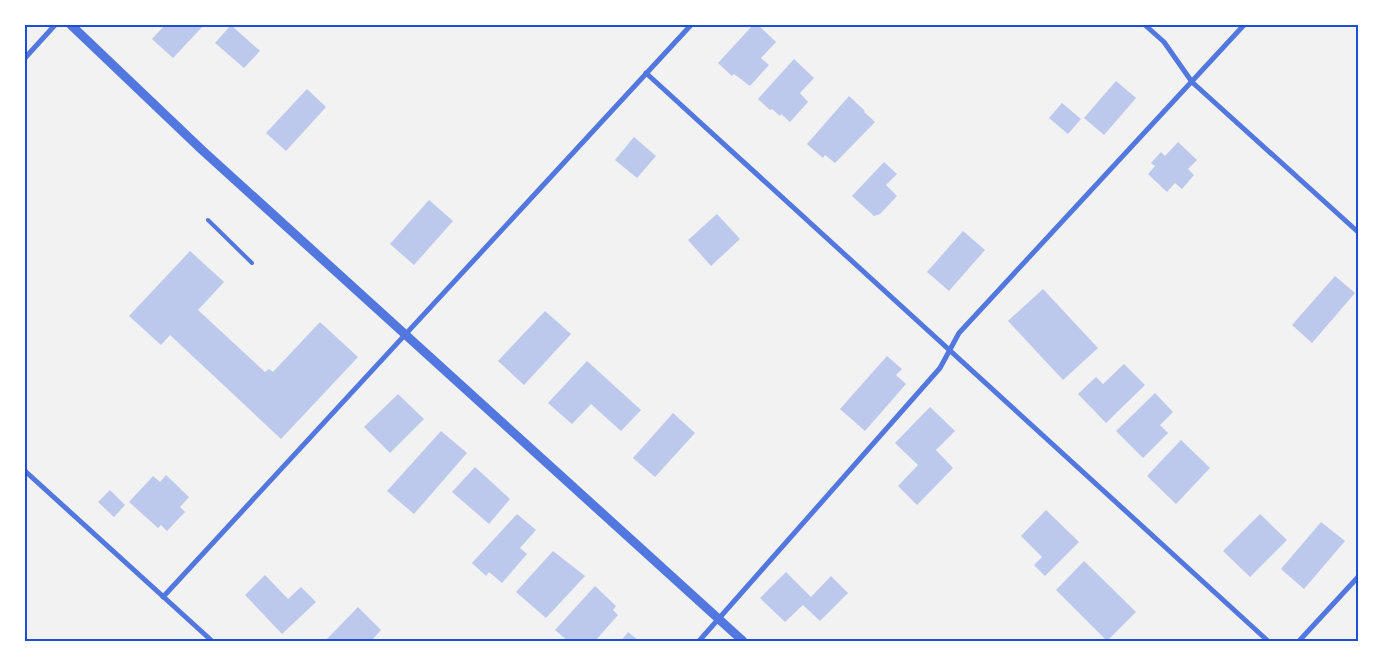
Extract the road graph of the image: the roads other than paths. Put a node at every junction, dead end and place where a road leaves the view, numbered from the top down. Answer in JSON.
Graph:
{"nodes":[{"id":1,"x":55,"y":25,"type":"edge"},
{"id":2,"x":71,"y":25,"type":"edge"},
{"id":3,"x":691,"y":25,"type":"edge"},
{"id":4,"x":1144,"y":25,"type":"edge"},
{"id":5,"x":1244,"y":25,"type":"edge"},
{"id":6,"x":25,"y":58,"type":"edge"},
{"id":7,"x":646,"y":73,"type":"junction"},
{"id":8,"x":1192,"y":82,"type":"junction"},
{"id":9,"x":208,"y":220,"type":"dead end"},
{"id":10,"x":1358,"y":232,"type":"edge"},
{"id":11,"x":252,"y":263,"type":"dead end"},
{"id":12,"x":406,"y":334,"type":"junction"},
{"id":13,"x":950,"y":350,"type":"junction"},
{"id":14,"x":25,"y":471,"type":"edge"},
{"id":15,"x":1358,"y":578,"type":"edge"},
{"id":16,"x":163,"y":597,"type":"junction"},
{"id":17,"x":718,"y":618,"type":"junction"},
{"id":18,"x":212,"y":641,"type":"edge"},
{"id":19,"x":699,"y":641,"type":"edge"},
{"id":20,"x":743,"y":641,"type":"edge"},
{"id":21,"x":1268,"y":641,"type":"edge"},
{"id":22,"x":1299,"y":641,"type":"edge"}],
"edges":[{"from":1,"to":6,"type":"street"},
{"from":2,"to":12,"type":"street"},
{"from":3,"to":7,"type":"street"},
{"from":4,"to":8,"type":"street"},
{"from":5,"to":8,"type":"street"},
{"from":7,"to":12,"type":"street"},
{"from":7,"to":13,"type":"street"},
{"from":8,"to":10,"type":"street"},
{"from":8,"to":13,"type":"street"},
{"from":9,"to":11,"type":"lane"},
{"from":12,"to":16,"type":"street"},
{"from":12,"to":17,"type":"street"},
{"from":13,"to":17,"type":"street"},
{"from":13,"to":21,"type":"street"},
{"from":14,"to":16,"type":"street"},
{"from":15,"to":22,"type":"street"},
{"from":16,"to":18,"type":"street"},
{"from":17,"to":19,"type":"street"},
{"from":17,"to":20,"type":"street"}]}
